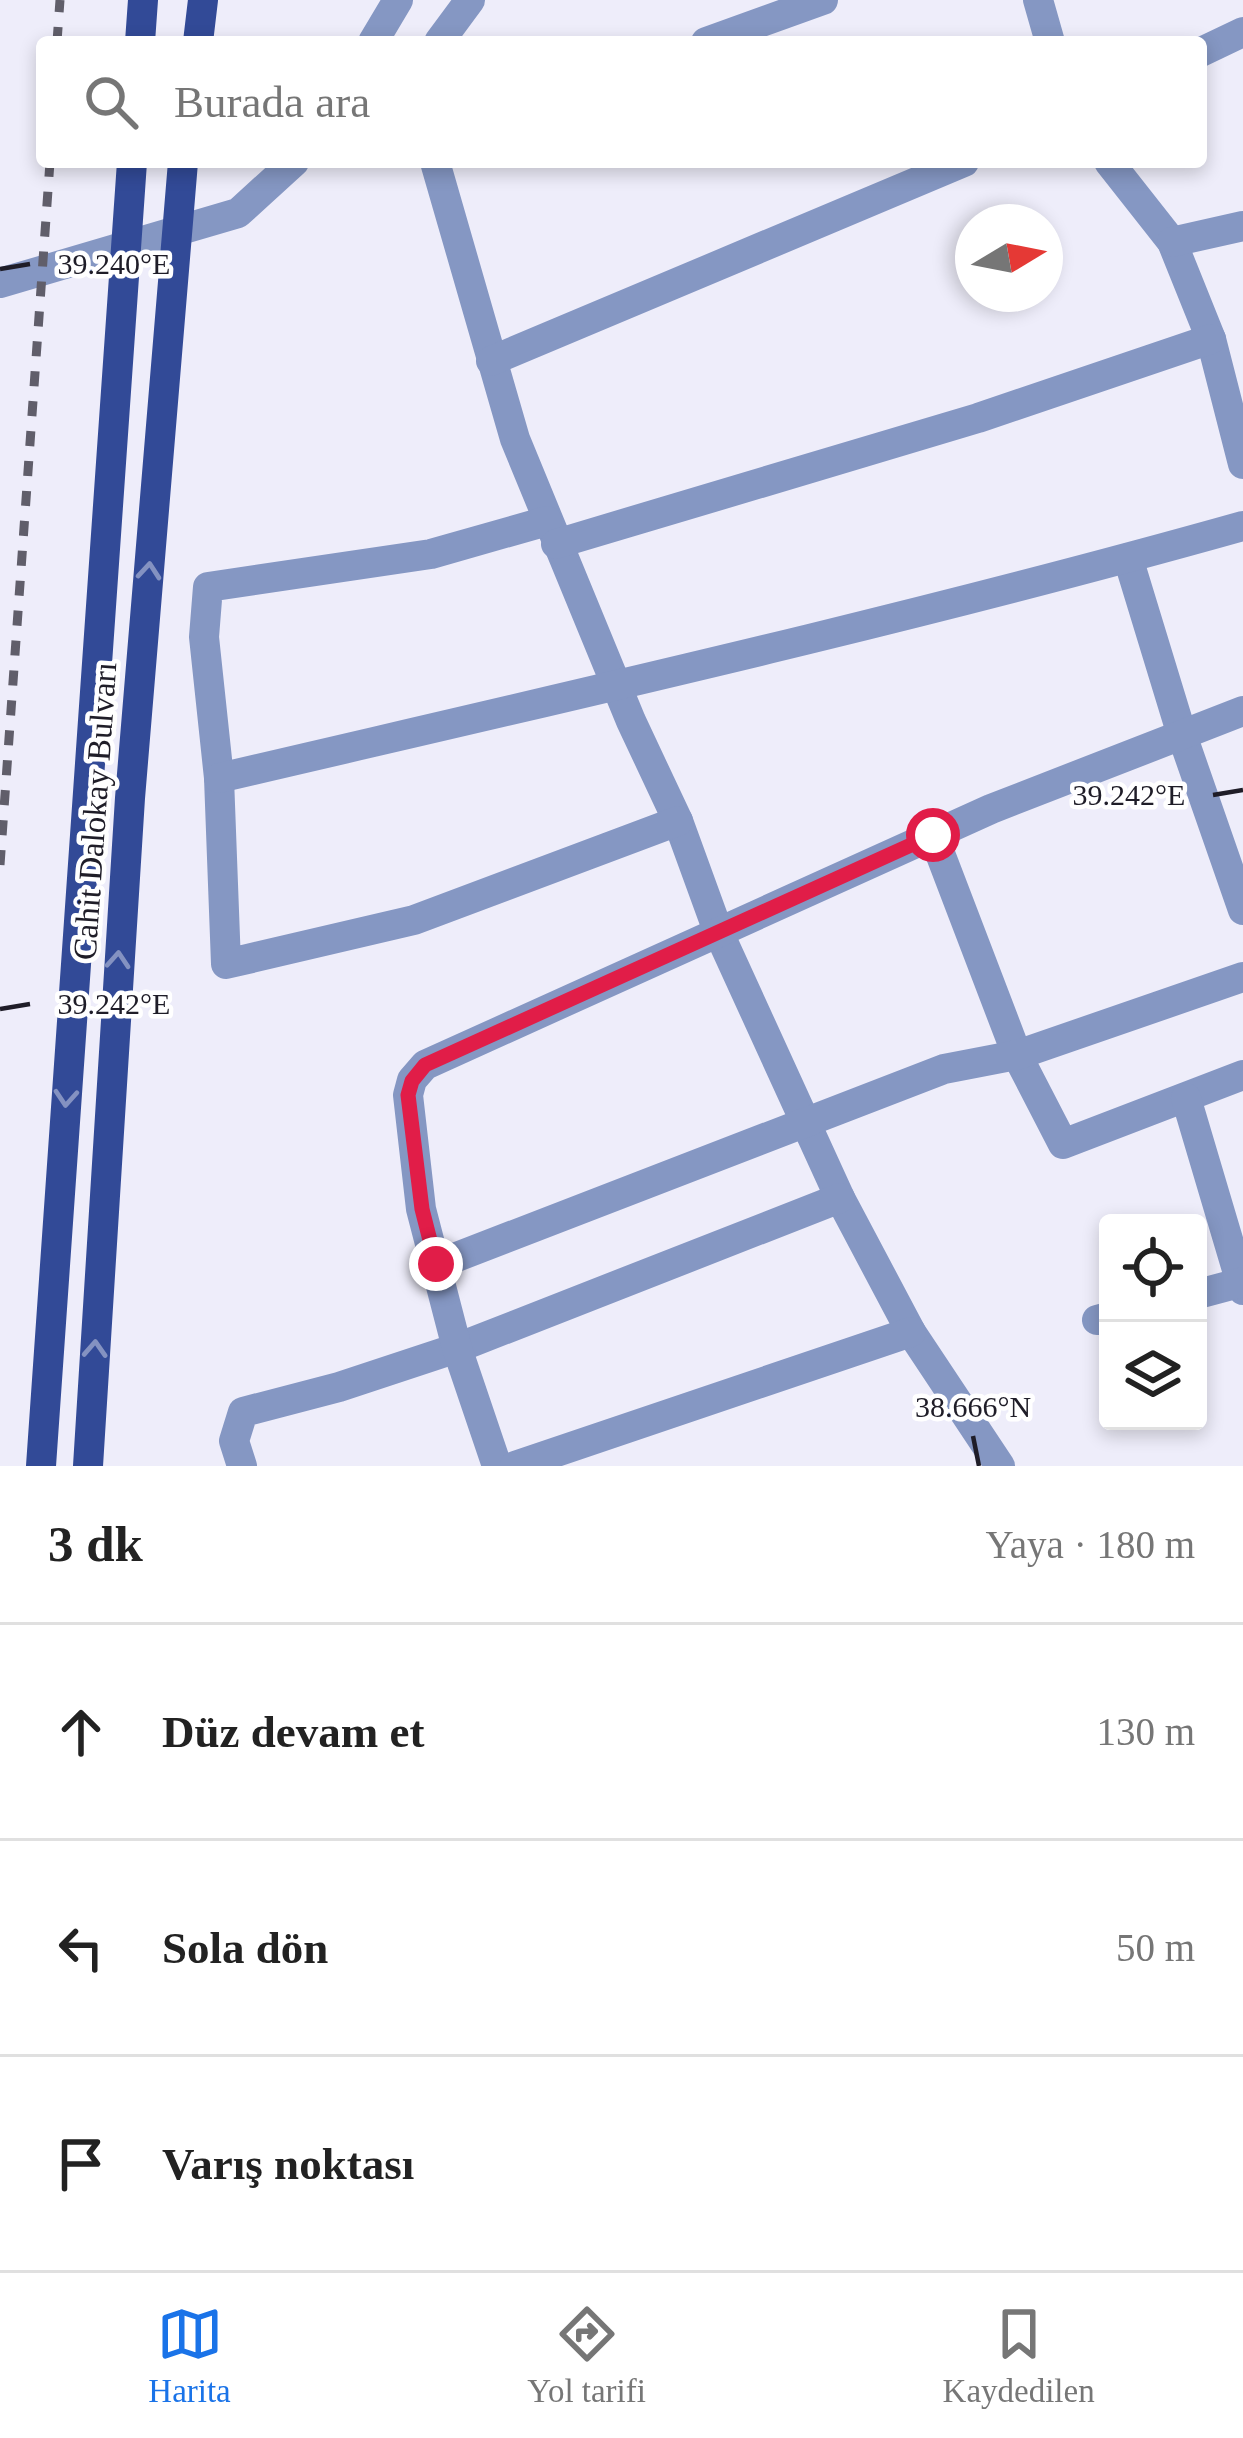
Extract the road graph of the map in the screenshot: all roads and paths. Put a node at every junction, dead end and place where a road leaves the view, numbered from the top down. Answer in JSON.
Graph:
{"nodes":[{"id":1,"x":143,"y":0,"type":"edge"},
{"id":2,"x":203,"y":0,"type":"edge"},
{"id":3,"x":398,"y":0,"type":"edge"},
{"id":4,"x":470,"y":0,"type":"edge"},
{"id":5,"x":823,"y":0,"type":"edge"},
{"id":6,"x":1038,"y":0,"type":"edge"},
{"id":7,"x":1243,"y":32,"type":"edge"},
{"id":8,"x":140,"y":36,"type":"edge"},
{"id":9,"x":198,"y":36,"type":"edge"},
{"id":10,"x":377,"y":36,"type":"edge"},
{"id":11,"x":443,"y":36,"type":"edge"},
{"id":12,"x":723,"y":36,"type":"edge"},
{"id":13,"x":1048,"y":36,"type":"edge"},
{"id":14,"x":1207,"y":49,"type":"edge"},
{"id":15,"x":132,"y":168,"type":"edge"},
{"id":16,"x":287,"y":168,"type":"edge"},
{"id":17,"x":437,"y":168,"type":"edge"},
{"id":18,"x":950,"y":168,"type":"edge"},
{"id":19,"x":1114,"y":168,"type":"edge"},
{"id":20,"x":181,"y":172,"type":"edge"},
{"id":21,"x":1243,"y":226,"type":"edge"},
{"id":22,"x":1172,"y":242,"type":"junction"},
{"id":23,"x":0,"y":283,"type":"edge"},
{"id":24,"x":1211,"y":339,"type":"junction"},
{"id":25,"x":491,"y":362,"type":"junction"},
{"id":26,"x":1243,"y":464,"type":"edge"},
{"id":27,"x":1243,"y":526,"type":"edge"},
{"id":28,"x":552,"y":533,"type":"junction"},
{"id":29,"x":1128,"y":559,"type":"junction"},
{"id":30,"x":616,"y":685,"type":"junction"},
{"id":31,"x":1243,"y":711,"type":"edge"},
{"id":32,"x":1182,"y":735,"type":"junction"},
{"id":33,"x":219,"y":778,"type":"junction"},
{"id":34,"x":678,"y":820,"type":"junction"},
{"id":35,"x":933,"y":835,"type":"junction"},
{"id":36,"x":1243,"y":910,"type":"edge"},
{"id":37,"x":718,"y":932,"type":"junction"},
{"id":38,"x":1243,"y":977,"type":"edge"},
{"id":39,"x":1017,"y":1055,"type":"junction"},
{"id":40,"x":1243,"y":1076,"type":"edge"},
{"id":41,"x":1186,"y":1098,"type":"junction"},
{"id":42,"x":803,"y":1121,"type":"junction"},
{"id":43,"x":840,"y":1198,"type":"junction"},
{"id":44,"x":436,"y":1264,"type":"junction"},
{"id":45,"x":1242,"y":1285,"type":"edge"},
{"id":46,"x":1207,"y":1292,"type":"edge"},
{"id":47,"x":911,"y":1333,"type":"junction"},
{"id":48,"x":457,"y":1348,"type":"junction"},
{"id":49,"x":993,"y":1463,"type":"edge"},
{"id":50,"x":41,"y":1466,"type":"edge"},
{"id":51,"x":88,"y":1466,"type":"edge"},
{"id":52,"x":242,"y":1466,"type":"edge"},
{"id":53,"x":496,"y":1466,"type":"edge"},
{"id":54,"x":515,"y":1466,"type":"edge"}],
"edges":[{"from":1,"to":8,"type":"main road"},
{"from":2,"to":9,"type":"main road"},
{"from":3,"to":10,"type":"street"},
{"from":4,"to":11,"type":"street"},
{"from":5,"to":12,"type":"street"},
{"from":6,"to":13,"type":"street"},
{"from":7,"to":14,"type":"street"},
{"from":15,"to":50,"type":"main road","name":"Cahit Dalokay Bulvarı","one_way":true},
{"from":16,"to":23,"type":"street"},
{"from":17,"to":25,"type":"street"},
{"from":18,"to":25,"type":"street"},
{"from":19,"to":22,"type":"street"},
{"from":51,"to":20,"type":"main road","name":"Cahit Dalokay Bulvarı","one_way":true},
{"from":21,"to":22,"type":"street"},
{"from":22,"to":24,"type":"street"},
{"from":24,"to":26,"type":"street"},
{"from":24,"to":28,"type":"street"},
{"from":25,"to":28,"type":"street"},
{"from":27,"to":29,"type":"street"},
{"from":28,"to":30,"type":"street"},
{"from":28,"to":33,"type":"street"},
{"from":29,"to":30,"type":"street"},
{"from":29,"to":32,"type":"street"},
{"from":30,"to":33,"type":"street"},
{"from":30,"to":34,"type":"street"},
{"from":31,"to":32,"type":"street"},
{"from":32,"to":35,"type":"street"},
{"from":32,"to":36,"type":"street"},
{"from":33,"to":34,"type":"street"},
{"from":34,"to":37,"type":"street"},
{"from":35,"to":37,"type":"street"},
{"from":35,"to":39,"type":"street"},
{"from":37,"to":42,"type":"street"},
{"from":37,"to":44,"type":"street"},
{"from":38,"to":39,"type":"street"},
{"from":39,"to":41,"type":"street"},
{"from":39,"to":42,"type":"street"},
{"from":40,"to":41,"type":"street"},
{"from":41,"to":45,"type":"street"},
{"from":42,"to":43,"type":"street"},
{"from":42,"to":44,"type":"street"},
{"from":43,"to":47,"type":"street"},
{"from":43,"to":48,"type":"street"},
{"from":44,"to":48,"type":"street"},
{"from":45,"to":46,"type":"street"},
{"from":47,"to":49,"type":"street"},
{"from":47,"to":54,"type":"street"},
{"from":48,"to":52,"type":"street"},
{"from":48,"to":53,"type":"street"}]}
